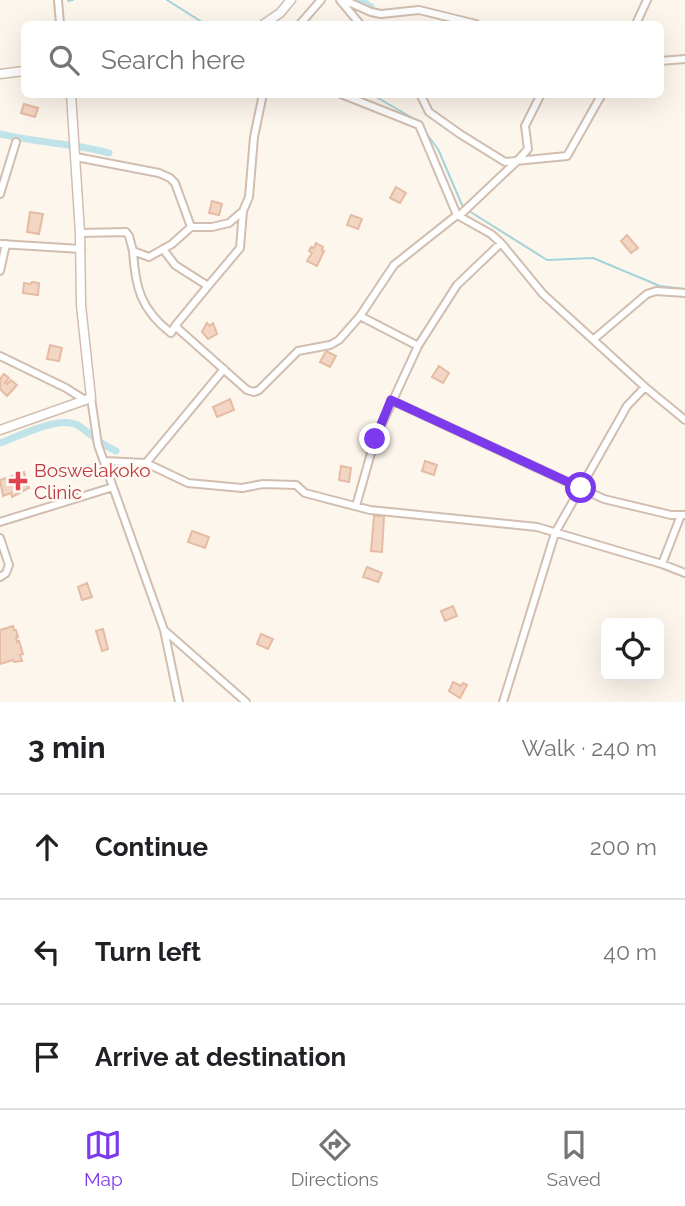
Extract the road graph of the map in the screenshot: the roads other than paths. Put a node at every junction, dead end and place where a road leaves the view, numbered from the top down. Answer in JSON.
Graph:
{"nodes":[{"id":1,"x":49,"y":0,"type":"edge"},
{"id":2,"x":291,"y":0,"type":"edge"},
{"id":3,"x":321,"y":0,"type":"edge"},
{"id":4,"x":342,"y":0,"type":"edge"},
{"id":5,"x":648,"y":0,"type":"edge"},
{"id":6,"x":58,"y":1,"type":"edge"},
{"id":7,"x":60,"y":21,"type":"edge"},
{"id":8,"x":268,"y":21,"type":"edge"},
{"id":9,"x":303,"y":21,"type":"edge"},
{"id":10,"x":358,"y":21,"type":"edge"},
{"id":11,"x":464,"y":21,"type":"edge"},
{"id":12,"x":638,"y":21,"type":"edge"},
{"id":13,"x":685,"y":59,"type":"edge"},
{"id":14,"x":664,"y":61,"type":"edge"},
{"id":15,"x":21,"y":71,"type":"edge"},
{"id":16,"x":0,"y":74,"type":"edge"},
{"id":17,"x":71,"y":98,"type":"edge"},
{"id":18,"x":262,"y":98,"type":"edge"},
{"id":19,"x":355,"y":98,"type":"edge"},
{"id":20,"x":421,"y":98,"type":"edge"},
{"id":21,"x":539,"y":98,"type":"edge"},
{"id":22,"x":600,"y":98,"type":"edge"},
{"id":23,"x":425,"y":118,"type":"junction"},
{"id":24,"x":16,"y":142,"type":"dead end"},
{"id":25,"x":76,"y":157,"type":"junction"},
{"id":26,"x":517,"y":161,"type":"junction"},
{"id":27,"x":0,"y":194,"type":"edge"},
{"id":28,"x":243,"y":211,"type":"junction"},
{"id":29,"x":459,"y":215,"type":"junction"},
{"id":30,"x":191,"y":227,"type":"junction"},
{"id":31,"x":80,"y":233,"type":"junction"},
{"id":32,"x":501,"y":243,"type":"junction"},
{"id":33,"x":3,"y":244,"type":"edge"},
{"id":34,"x":80,"y":249,"type":"junction"},
{"id":35,"x":163,"y":250,"type":"junction"},
{"id":36,"x":133,"y":251,"type":"junction"},
{"id":37,"x":0,"y":271,"type":"edge"},
{"id":38,"x":208,"y":286,"type":"junction"},
{"id":39,"x":685,"y":293,"type":"edge"},
{"id":40,"x":360,"y":316,"type":"junction"},
{"id":41,"x":176,"y":326,"type":"junction"},
{"id":42,"x":594,"y":339,"type":"junction"},
{"id":43,"x":418,"y":345,"type":"junction"},
{"id":44,"x":0,"y":356,"type":"edge"},
{"id":45,"x":224,"y":369,"type":"junction"},
{"id":46,"x":645,"y":387,"type":"junction"},
{"id":47,"x":88,"y":399,"type":"junction"},
{"id":48,"x":391,"y":400,"type":"junction"},
{"id":49,"x":685,"y":420,"type":"edge"},
{"id":50,"x":0,"y":430,"type":"edge"},
{"id":51,"x":103,"y":461,"type":"junction"},
{"id":52,"x":146,"y":463,"type":"junction"},
{"id":53,"x":113,"y":486,"type":"junction"},
{"id":54,"x":581,"y":488,"type":"junction"},
{"id":55,"x":356,"y":506,"type":"junction"},
{"id":56,"x":683,"y":515,"type":"edge"},
{"id":57,"x":0,"y":522,"type":"edge"},
{"id":58,"x":555,"y":533,"type":"junction"},
{"id":59,"x":0,"y":538,"type":"edge"},
{"id":60,"x":662,"y":564,"type":"junction"},
{"id":61,"x":685,"y":573,"type":"edge"},
{"id":62,"x":0,"y":577,"type":"edge"},
{"id":63,"x":164,"y":630,"type":"junction"},
{"id":64,"x":178,"y":702,"type":"edge"},
{"id":65,"x":246,"y":702,"type":"edge"},
{"id":66,"x":503,"y":702,"type":"edge"}],
"edges":[{"from":1,"to":6,"type":"street"},
{"from":2,"to":8,"type":"street"},
{"from":3,"to":9,"type":"street"},
{"from":4,"to":10,"type":"street"},
{"from":4,"to":11,"type":"street"},
{"from":5,"to":12,"type":"street"},
{"from":6,"to":7,"type":"street"},
{"from":13,"to":14,"type":"street"},
{"from":15,"to":16,"type":"street"},
{"from":17,"to":25,"type":"street"},
{"from":18,"to":28,"type":"street"},
{"from":19,"to":23,"type":"street"},
{"from":20,"to":23,"type":"street"},
{"from":21,"to":26,"type":"street"},
{"from":22,"to":26,"type":"street"},
{"from":23,"to":26,"type":"street"},
{"from":23,"to":29,"type":"street"},
{"from":24,"to":27,"type":"street"},
{"from":25,"to":30,"type":"street"},
{"from":25,"to":31,"type":"street"},
{"from":26,"to":29,"type":"street"},
{"from":28,"to":30,"type":"street"},
{"from":28,"to":38,"type":"street"},
{"from":29,"to":32,"type":"street"},
{"from":29,"to":40,"type":"street"},
{"from":30,"to":35,"type":"street"},
{"from":31,"to":34,"type":"street"},
{"from":31,"to":36,"type":"street"},
{"from":32,"to":42,"type":"street"},
{"from":32,"to":43,"type":"street"},
{"from":33,"to":34,"type":"street"},
{"from":33,"to":37,"type":"street"},
{"from":34,"to":47,"type":"street"},
{"from":35,"to":36,"type":"street"},
{"from":35,"to":38,"type":"street"},
{"from":36,"to":41,"type":"street"},
{"from":38,"to":41,"type":"street"},
{"from":39,"to":42,"type":"street"},
{"from":40,"to":43,"type":"street"},
{"from":40,"to":45,"type":"street"},
{"from":41,"to":45,"type":"street"},
{"from":42,"to":46,"type":"street"},
{"from":43,"to":48,"type":"street"},
{"from":44,"to":47,"type":"street"},
{"from":45,"to":52,"type":"street"},
{"from":46,"to":49,"type":"street"},
{"from":46,"to":54,"type":"street"},
{"from":47,"to":50,"type":"street"},
{"from":47,"to":51,"type":"street"},
{"from":48,"to":54,"type":"street"},
{"from":48,"to":55,"type":"street"},
{"from":51,"to":52,"type":"street"},
{"from":51,"to":53,"type":"street"},
{"from":52,"to":55,"type":"street"},
{"from":53,"to":57,"type":"street"},
{"from":53,"to":63,"type":"street"},
{"from":54,"to":56,"type":"street"},
{"from":54,"to":58,"type":"street"},
{"from":55,"to":58,"type":"street"},
{"from":56,"to":60,"type":"street"},
{"from":58,"to":60,"type":"street"},
{"from":58,"to":66,"type":"street"},
{"from":59,"to":62,"type":"street"},
{"from":60,"to":61,"type":"street"},
{"from":63,"to":64,"type":"street"},
{"from":63,"to":65,"type":"street"}]}
